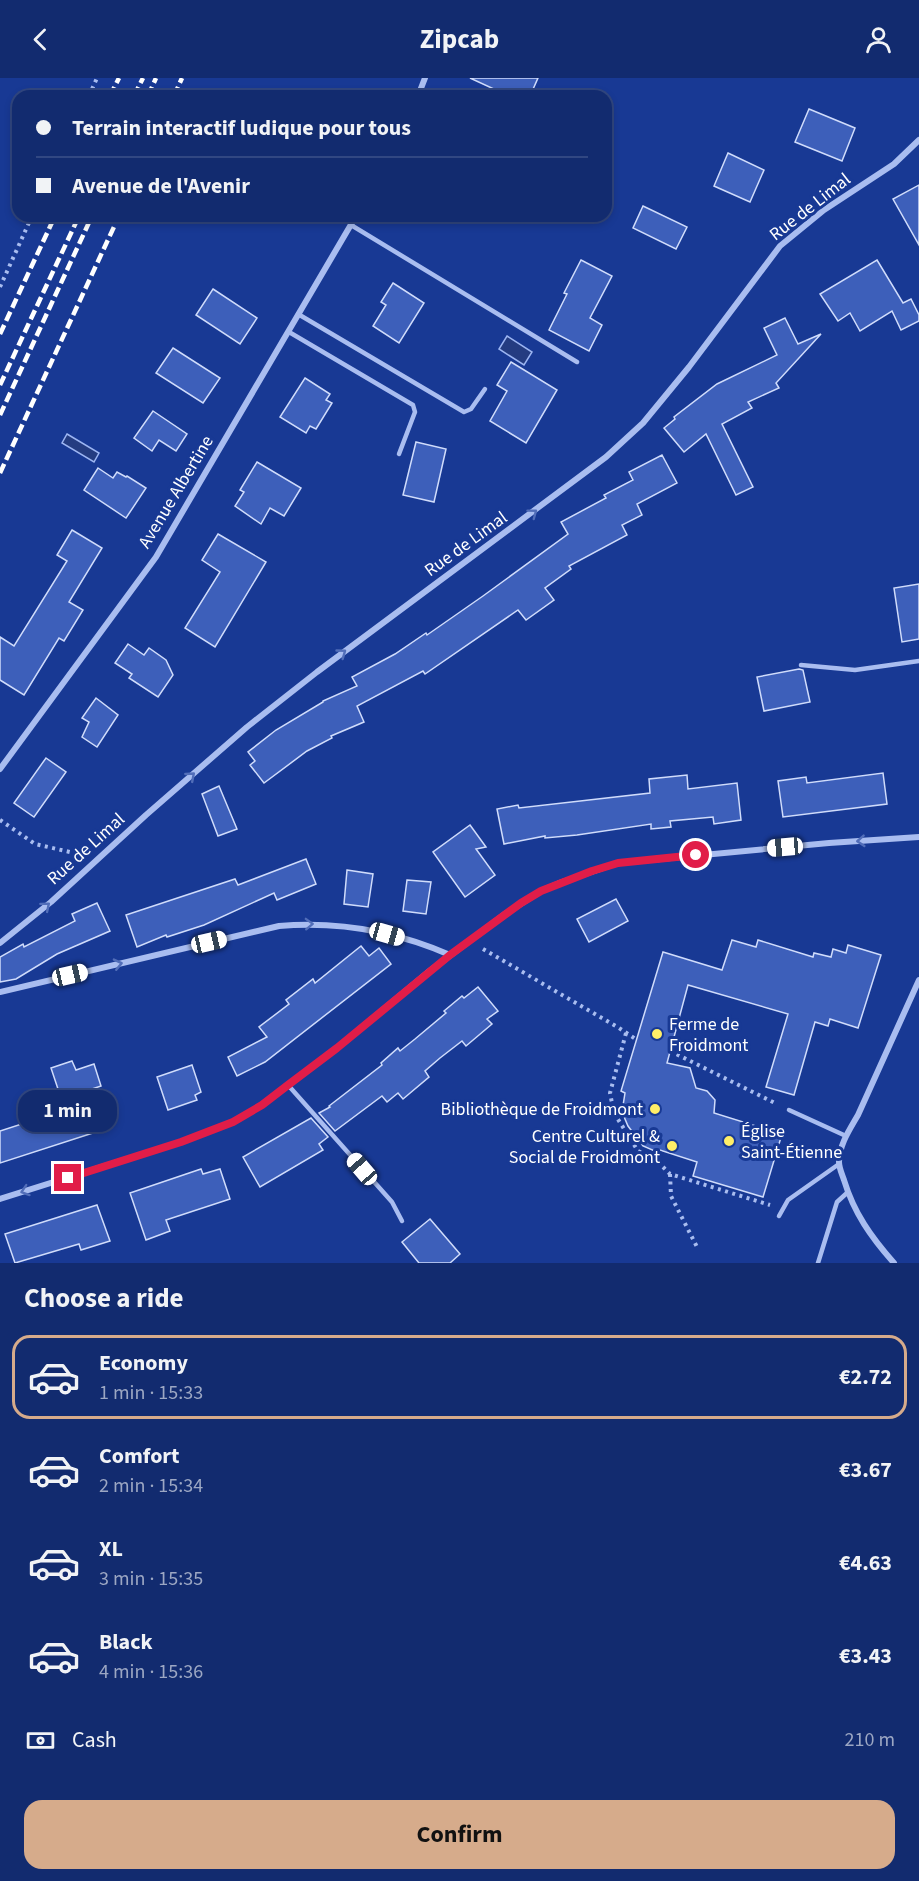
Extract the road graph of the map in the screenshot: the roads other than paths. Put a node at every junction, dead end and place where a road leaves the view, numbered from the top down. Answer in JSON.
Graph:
{"nodes":[{"id":1,"x":919,"y":140,"type":"edge"},
{"id":2,"x":353,"y":222,"type":"edge"},
{"id":3,"x":351,"y":225,"type":"junction"},
{"id":4,"x":298,"y":314,"type":"junction"},
{"id":5,"x":289,"y":332,"type":"junction"},
{"id":6,"x":577,"y":362,"type":"dead end"},
{"id":7,"x":485,"y":389,"type":"dead end"},
{"id":8,"x":399,"y":454,"type":"dead end"},
{"id":9,"x":919,"y":661,"type":"edge"},
{"id":10,"x":801,"y":665,"type":"dead end"},
{"id":11,"x":0,"y":769,"type":"edge"},
{"id":12,"x":919,"y":837,"type":"edge"},
{"id":13,"x":0,"y":943,"type":"edge"},
{"id":14,"x":450,"y":955,"type":"junction"},
{"id":15,"x":919,"y":980,"type":"edge"},
{"id":16,"x":0,"y":992,"type":"edge"},
{"id":17,"x":288,"y":1085,"type":"junction"},
{"id":18,"x":789,"y":1110,"type":"dead end"},
{"id":19,"x":846,"y":1136,"type":"junction"},
{"id":20,"x":839,"y":1164,"type":"junction"},
{"id":21,"x":848,"y":1192,"type":"junction"},
{"id":22,"x":0,"y":1199,"type":"edge"},
{"id":23,"x":779,"y":1216,"type":"dead end"},
{"id":24,"x":402,"y":1221,"type":"dead end"},
{"id":25,"x":818,"y":1263,"type":"edge"},
{"id":26,"x":894,"y":1263,"type":"edge"}],
"edges":[{"from":13,"to":1,"type":"street","name":"Rue de Limal","one_way":true},
{"from":2,"to":3,"type":"street","name":"Avenue Albertine"},
{"from":3,"to":4,"type":"street","name":"Avenue Albertine"},
{"from":3,"to":6,"type":"lane"},
{"from":4,"to":5,"type":"street","name":"Avenue Albertine"},
{"from":4,"to":7,"type":"lane"},
{"from":5,"to":8,"type":"lane"},
{"from":5,"to":11,"type":"street","name":"Avenue Albertine"},
{"from":9,"to":10,"type":"lane"},
{"from":12,"to":14,"type":"street","one_way":true},
{"from":16,"to":14,"type":"street","one_way":true},
{"from":14,"to":17,"type":"street"},
{"from":15,"to":19,"type":"street"},
{"from":17,"to":22,"type":"street","one_way":true},
{"from":17,"to":24,"type":"lane"},
{"from":18,"to":19,"type":"lane"},
{"from":19,"to":20,"type":"street"},
{"from":20,"to":21,"type":"street"},
{"from":20,"to":23,"type":"lane"},
{"from":21,"to":25,"type":"lane"},
{"from":21,"to":26,"type":"street"}]}
